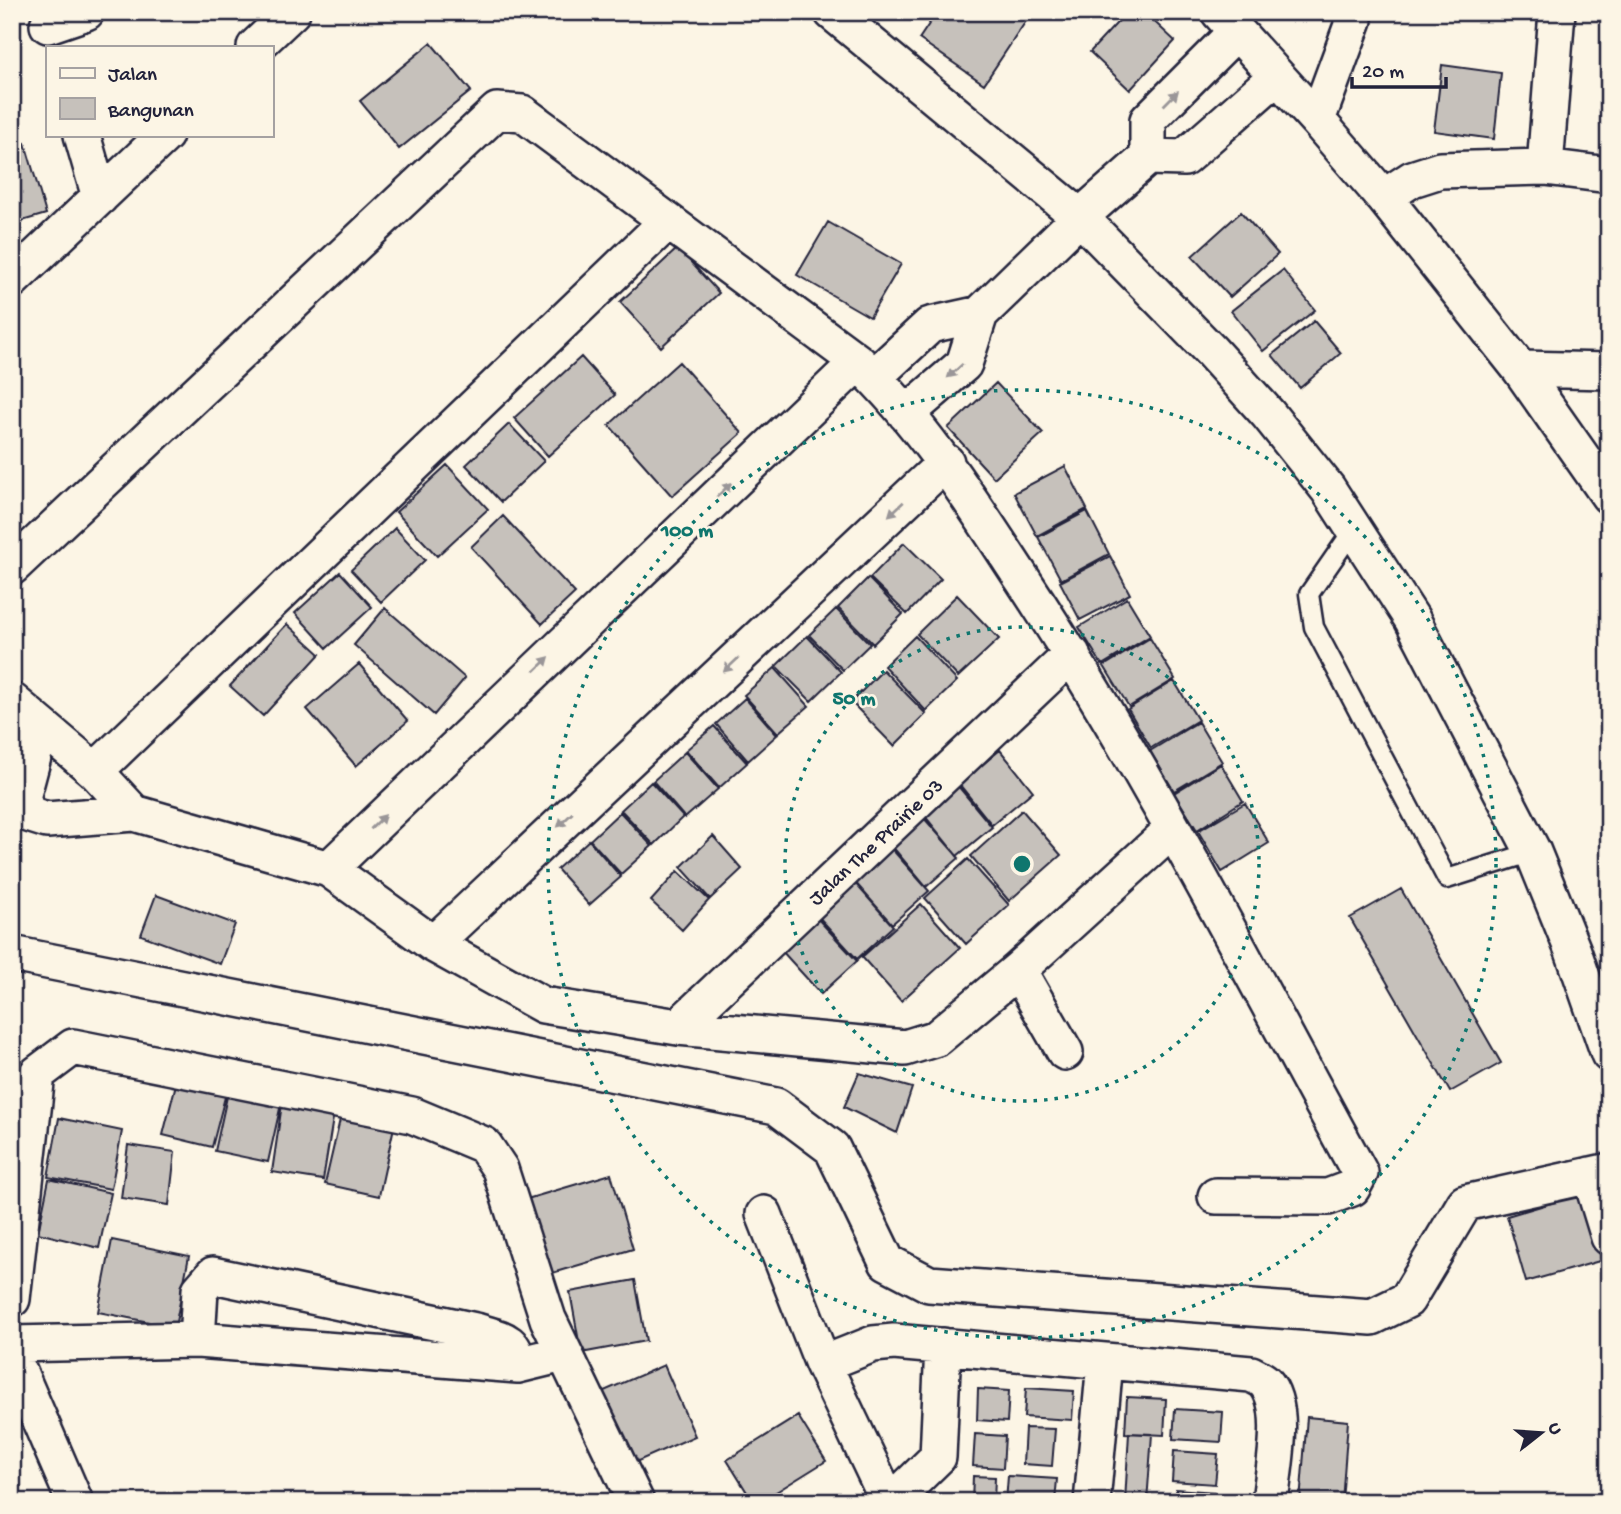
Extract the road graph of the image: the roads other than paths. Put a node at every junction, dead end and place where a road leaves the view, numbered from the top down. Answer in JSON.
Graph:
{"nodes":[{"id":1,"x":86,"y":12,"type":"edge"},
{"id":2,"x":292,"y":12,"type":"edge"},
{"id":3,"x":832,"y":12,"type":"edge"},
{"id":4,"x":1354,"y":12,"type":"edge"},
{"id":5,"x":1557,"y":12,"type":"edge"},
{"id":6,"x":1226,"y":18,"type":"edge"},
{"id":7,"x":49,"y":28,"type":"edge"},
{"id":8,"x":256,"y":46,"type":"edge"},
{"id":9,"x":1276,"y":76,"type":"junction"},
{"id":10,"x":1317,"y":120,"type":"junction"},
{"id":11,"x":82,"y":136,"type":"edge"},
{"id":12,"x":163,"y":136,"type":"edge"},
{"id":13,"x":1149,"y":157,"type":"junction"},
{"id":14,"x":1545,"y":167,"type":"junction"},
{"id":15,"x":1609,"y":176,"type":"edge"},
{"id":16,"x":100,"y":197,"type":"junction"},
{"id":17,"x":1386,"y":200,"type":"junction"},
{"id":18,"x":1080,"y":217,"type":"junction"},
{"id":19,"x":667,"y":222,"type":"junction"},
{"id":20,"x":12,"y":279,"type":"edge"},
{"id":21,"x":980,"y":314,"type":"junction"},
{"id":22,"x":866,"y":369,"type":"junction"},
{"id":23,"x":1520,"y":369,"type":"junction"},
{"id":24,"x":1609,"y":371,"type":"edge"},
{"id":25,"x":906,"y":414,"type":"junction"},
{"id":26,"x":946,"y":462,"type":"junction"},
{"id":27,"x":1609,"y":496,"type":"edge"},
{"id":28,"x":1354,"y":528,"type":"junction"},
{"id":29,"x":12,"y":568,"type":"edge"},
{"id":30,"x":1072,"y":654,"type":"junction"},
{"id":31,"x":12,"y":701,"type":"edge"},
{"id":32,"x":41,"y":727,"type":"junction"},
{"id":33,"x":95,"y":771,"type":"junction"},
{"id":34,"x":134,"y":813,"type":"junction"},
{"id":35,"x":1172,"y":830,"type":"junction"},
{"id":36,"x":1533,"y":852,"type":"junction"},
{"id":37,"x":329,"y":869,"type":"junction"},
{"id":38,"x":433,"y":944,"type":"junction"},
{"id":39,"x":12,"y":954,"type":"edge"},
{"id":40,"x":1018,"y":970,"type":"junction"},
{"id":41,"x":678,"y":1027,"type":"junction"},
{"id":42,"x":1065,"y":1052,"type":"dead end"},
{"id":43,"x":1609,"y":1054,"type":"edge"},
{"id":44,"x":1600,"y":1173,"type":"edge"},
{"id":45,"x":1216,"y":1196,"type":"dead end"},
{"id":46,"x":764,"y":1214,"type":"dead end"},
{"id":47,"x":1609,"y":1237,"type":"edge"},
{"id":48,"x":12,"y":1299,"type":"edge"},
{"id":49,"x":197,"y":1340,"type":"junction"},
{"id":50,"x":12,"y":1344,"type":"edge"},
{"id":51,"x":943,"y":1346,"type":"junction"},
{"id":52,"x":563,"y":1354,"type":"junction"},
{"id":53,"x":12,"y":1356,"type":"edge"},
{"id":54,"x":1105,"y":1362,"type":"junction"},
{"id":55,"x":823,"y":1364,"type":"junction"},
{"id":56,"x":518,"y":1365,"type":"junction"},
{"id":57,"x":75,"y":1502,"type":"edge"},
{"id":58,"x":636,"y":1502,"type":"edge"},
{"id":59,"x":1092,"y":1502,"type":"edge"},
{"id":60,"x":1270,"y":1502,"type":"edge"}],
"edges":[{"from":1,"to":7,"type":"street"},
{"from":2,"to":8,"type":"street"},
{"from":3,"to":18,"type":"street"},
{"from":4,"to":10,"type":"street"},
{"from":5,"to":14,"type":"street"},
{"from":6,"to":9,"type":"street"},
{"from":13,"to":6,"type":"street","one_way":true},
{"from":9,"to":10,"type":"street"},
{"from":9,"to":13,"type":"street"},
{"from":10,"to":17,"type":"street"},
{"from":11,"to":16,"type":"street"},
{"from":12,"to":16,"type":"street"},
{"from":13,"to":18,"type":"street"},
{"from":14,"to":15,"type":"street"},
{"from":14,"to":17,"type":"street"},
{"from":16,"to":20,"type":"street"},
{"from":17,"to":23,"type":"street"},
{"from":18,"to":21,"type":"street"},
{"from":18,"to":28,"type":"street"},
{"from":19,"to":22,"type":"street"},
{"from":19,"to":29,"type":"street"},
{"from":19,"to":33,"type":"street"},
{"from":21,"to":22,"type":"street"},
{"from":21,"to":25,"type":"street","one_way":true},
{"from":22,"to":25,"type":"street"},
{"from":37,"to":22,"type":"street","one_way":true},
{"from":23,"to":24,"type":"street"},
{"from":23,"to":27,"type":"street"},
{"from":25,"to":26,"type":"street"},
{"from":26,"to":30,"type":"street"},
{"from":26,"to":38,"type":"street","one_way":true},
{"from":28,"to":36,"type":"street"},
{"from":28,"to":36,"type":"lane"},
{"from":30,"to":35,"type":"street"},
{"from":30,"to":41,"type":"street","name":"Jalan The Prairie 03"},
{"from":31,"to":32,"type":"street"},
{"from":32,"to":33,"type":"street"},
{"from":32,"to":34,"type":"street"},
{"from":33,"to":34,"type":"street"},
{"from":34,"to":37,"type":"street"},
{"from":35,"to":40,"type":"street"},
{"from":35,"to":45,"type":"street"},
{"from":36,"to":43,"type":"street"},
{"from":37,"to":38,"type":"street"},
{"from":38,"to":41,"type":"street"},
{"from":39,"to":44,"type":"street"},
{"from":40,"to":41,"type":"street"},
{"from":40,"to":42,"type":"street"},
{"from":44,"to":47,"type":"street"},
{"from":46,"to":55,"type":"street"},
{"from":48,"to":52,"type":"street"},
{"from":49,"to":50,"type":"street"},
{"from":49,"to":56,"type":"street"},
{"from":49,"to":56,"type":"street"},
{"from":51,"to":54,"type":"street"},
{"from":51,"to":55,"type":"street"},
{"from":51,"to":55,"type":"street"},
{"from":52,"to":56,"type":"street"},
{"from":52,"to":58,"type":"street"},
{"from":53,"to":57,"type":"street"},
{"from":54,"to":59,"type":"street"},
{"from":54,"to":60,"type":"street"}]}
